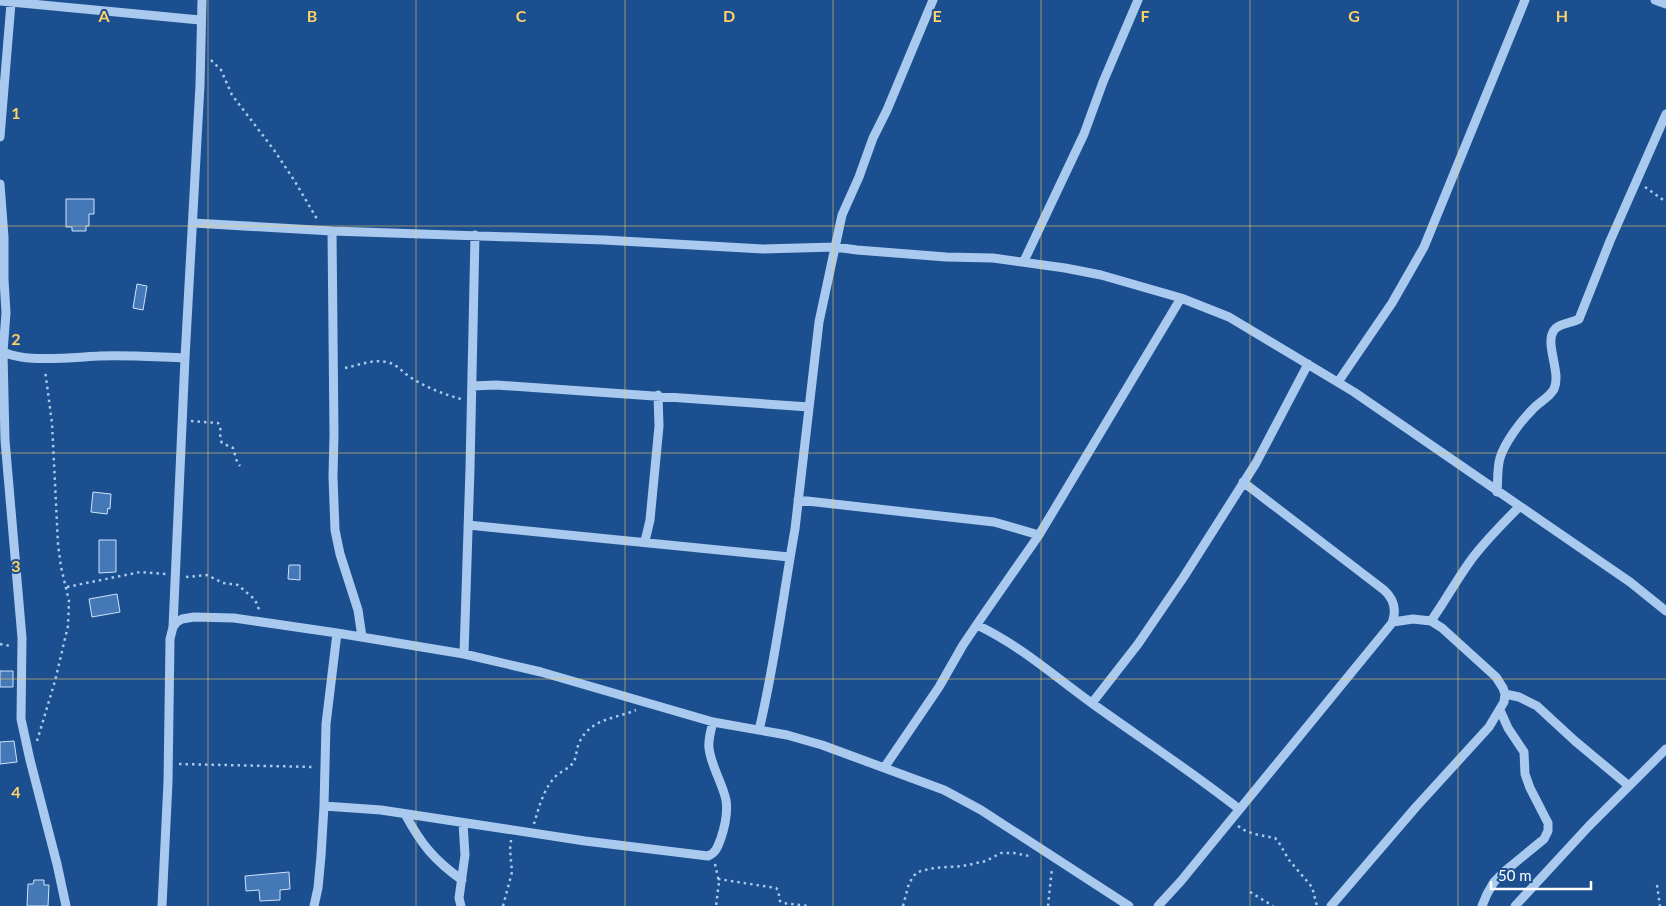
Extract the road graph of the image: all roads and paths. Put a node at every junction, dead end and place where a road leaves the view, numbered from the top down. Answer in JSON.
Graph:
{"nodes":[{"id":1,"x":202,"y":0,"type":"edge"},
{"id":2,"x":933,"y":0,"type":"edge"},
{"id":3,"x":1138,"y":0,"type":"edge"},
{"id":4,"x":1525,"y":0,"type":"edge"},
{"id":5,"x":1655,"y":0,"type":"edge"},
{"id":6,"x":0,"y":1,"type":"edge"},
{"id":7,"x":11,"y":3,"type":"junction"},
{"id":8,"x":1666,"y":4,"type":"edge"},
{"id":9,"x":200,"y":20,"type":"junction"},
{"id":10,"x":200,"y":52,"type":"junction"},
{"id":11,"x":1666,"y":114,"type":"edge"},
{"id":12,"x":0,"y":137,"type":"edge"},
{"id":13,"x":1638,"y":181,"type":"junction"},
{"id":14,"x":0,"y":184,"type":"edge"},
{"id":15,"x":1666,"y":202,"type":"edge"},
{"id":16,"x":193,"y":223,"type":"junction"},
{"id":17,"x":330,"y":231,"type":"junction"},
{"id":18,"x":475,"y":236,"type":"junction"},
{"id":19,"x":835,"y":247,"type":"junction"},
{"id":20,"x":1024,"y":261,"type":"junction"},
{"id":21,"x":1181,"y":298,"type":"junction"},
{"id":22,"x":2,"y":351,"type":"edge"},
{"id":23,"x":44,"y":358,"type":"junction"},
{"id":24,"x":185,"y":358,"type":"junction"},
{"id":25,"x":1308,"y":364,"type":"junction"},
{"id":26,"x":333,"y":371,"type":"junction"},
{"id":27,"x":1338,"y":382,"type":"junction"},
{"id":28,"x":472,"y":386,"type":"junction"},
{"id":29,"x":658,"y":395,"type":"junction"},
{"id":30,"x":472,"y":402,"type":"junction"},
{"id":31,"x":809,"y":407,"type":"junction"},
{"id":32,"x":182,"y":421,"type":"junction"},
{"id":33,"x":240,"y":466,"type":"dead end"},
{"id":34,"x":1243,"y":482,"type":"junction"},
{"id":35,"x":1497,"y":492,"type":"junction"},
{"id":36,"x":798,"y":500,"type":"junction"},
{"id":37,"x":1519,"y":507,"type":"junction"},
{"id":38,"x":468,"y":525,"type":"junction"},
{"id":39,"x":1038,"y":535,"type":"junction"},
{"id":40,"x":644,"y":541,"type":"junction"},
{"id":41,"x":789,"y":558,"type":"junction"},
{"id":42,"x":175,"y":576,"type":"junction"},
{"id":43,"x":67,"y":587,"type":"junction"},
{"id":44,"x":1666,"y":611,"type":"edge"},
{"id":45,"x":257,"y":621,"type":"junction"},
{"id":46,"x":1393,"y":622,"type":"junction"},
{"id":47,"x":1431,"y":622,"type":"junction"},
{"id":48,"x":977,"y":625,"type":"junction"},
{"id":49,"x":173,"y":627,"type":"junction"},
{"id":50,"x":336,"y":633,"type":"junction"},
{"id":51,"x":362,"y":637,"type":"junction"},
{"id":52,"x":464,"y":654,"type":"junction"},
{"id":53,"x":1505,"y":694,"type":"junction"},
{"id":54,"x":650,"y":703,"type":"junction"},
{"id":55,"x":1092,"y":703,"type":"junction"},
{"id":56,"x":1500,"y":710,"type":"junction"},
{"id":57,"x":714,"y":722,"type":"junction"},
{"id":58,"x":759,"y":730,"type":"junction"},
{"id":59,"x":1665,"y":754,"type":"edge"},
{"id":60,"x":30,"y":760,"type":"junction"},
{"id":61,"x":168,"y":764,"type":"junction"},
{"id":62,"x":325,"y":767,"type":"junction"},
{"id":63,"x":884,"y":768,"type":"junction"},
{"id":64,"x":1629,"y":786,"type":"junction"},
{"id":65,"x":324,"y":806,"type":"junction"},
{"id":66,"x":1239,"y":809,"type":"junction"},
{"id":67,"x":405,"y":814,"type":"junction"},
{"id":68,"x":1230,"y":820,"type":"junction"},
{"id":69,"x":463,"y":823,"type":"junction"},
{"id":70,"x":519,"y":832,"type":"junction"},
{"id":71,"x":530,"y":833,"type":"junction"},
{"id":72,"x":1051,"y":854,"type":"junction"},
{"id":73,"x":712,"y":855,"type":"junction"},
{"id":74,"x":718,"y":879,"type":"junction"},
{"id":75,"x":462,"y":880,"type":"junction"},
{"id":76,"x":1657,"y":885,"type":"dead end"},
{"id":77,"x":1250,"y":892,"type":"dead end"},
{"id":78,"x":66,"y":906,"type":"edge"},
{"id":79,"x":162,"y":906,"type":"edge"},
{"id":80,"x":314,"y":906,"type":"edge"},
{"id":81,"x":461,"y":906,"type":"edge"},
{"id":82,"x":503,"y":906,"type":"edge"},
{"id":83,"x":716,"y":906,"type":"edge"},
{"id":84,"x":809,"y":906,"type":"edge"},
{"id":85,"x":903,"y":906,"type":"edge"},
{"id":86,"x":1048,"y":906,"type":"edge"},
{"id":87,"x":1129,"y":906,"type":"edge"},
{"id":88,"x":1158,"y":906,"type":"edge"},
{"id":89,"x":1273,"y":906,"type":"edge"},
{"id":90,"x":1317,"y":906,"type":"edge"},
{"id":91,"x":1332,"y":906,"type":"edge"},
{"id":92,"x":1482,"y":906,"type":"edge"},
{"id":93,"x":1515,"y":906,"type":"edge"},
{"id":94,"x":1660,"y":906,"type":"edge"}],
"edges":[{"from":1,"to":9,"type":"street"},
{"from":2,"to":19,"type":"street"},
{"from":3,"to":20,"type":"street"},
{"from":4,"to":27,"type":"street"},
{"from":5,"to":8,"type":"street"},
{"from":6,"to":7,"type":"street"},
{"from":7,"to":9,"type":"street"},
{"from":7,"to":12,"type":"street"},
{"from":9,"to":10,"type":"street"},
{"from":10,"to":16,"type":"street"},
{"from":10,"to":17,"type":"path"},
{"from":11,"to":13,"type":"street"},
{"from":13,"to":15,"type":"path"},
{"from":13,"to":35,"type":"street"},
{"from":14,"to":22,"type":"street"},
{"from":16,"to":17,"type":"street"},
{"from":16,"to":24,"type":"street"},
{"from":17,"to":18,"type":"street"},
{"from":17,"to":26,"type":"street"},
{"from":18,"to":19,"type":"street"},
{"from":18,"to":28,"type":"street"},
{"from":19,"to":20,"type":"street"},
{"from":19,"to":31,"type":"street"},
{"from":20,"to":21,"type":"street"},
{"from":21,"to":25,"type":"street"},
{"from":21,"to":39,"type":"street"},
{"from":22,"to":23,"type":"street"},
{"from":22,"to":60,"type":"street"},
{"from":23,"to":24,"type":"street"},
{"from":23,"to":43,"type":"path"},
{"from":24,"to":32,"type":"street"},
{"from":25,"to":27,"type":"street"},
{"from":25,"to":34,"type":"street"},
{"from":26,"to":30,"type":"path"},
{"from":26,"to":51,"type":"street"},
{"from":27,"to":35,"type":"street"},
{"from":28,"to":29,"type":"street"},
{"from":28,"to":30,"type":"street"},
{"from":29,"to":31,"type":"street"},
{"from":29,"to":40,"type":"street"},
{"from":30,"to":38,"type":"street"},
{"from":31,"to":36,"type":"street"},
{"from":32,"to":33,"type":"path"},
{"from":32,"to":42,"type":"street"},
{"from":34,"to":46,"type":"street"},
{"from":34,"to":55,"type":"street"},
{"from":35,"to":37,"type":"street"},
{"from":36,"to":39,"type":"street"},
{"from":36,"to":41,"type":"street"},
{"from":37,"to":44,"type":"street"},
{"from":37,"to":47,"type":"street"},
{"from":38,"to":40,"type":"street"},
{"from":38,"to":52,"type":"street"},
{"from":39,"to":48,"type":"street"},
{"from":40,"to":41,"type":"street"},
{"from":41,"to":58,"type":"street"},
{"from":42,"to":43,"type":"path"},
{"from":42,"to":45,"type":"path"},
{"from":42,"to":49,"type":"street"},
{"from":43,"to":60,"type":"path"},
{"from":45,"to":49,"type":"street"},
{"from":45,"to":50,"type":"street"},
{"from":46,"to":47,"type":"street"},
{"from":46,"to":66,"type":"street"},
{"from":47,"to":53,"type":"street"},
{"from":48,"to":55,"type":"street"},
{"from":48,"to":63,"type":"street"},
{"from":49,"to":61,"type":"street"},
{"from":50,"to":51,"type":"street"},
{"from":50,"to":62,"type":"street"},
{"from":51,"to":52,"type":"street"},
{"from":52,"to":54,"type":"street"},
{"from":53,"to":56,"type":"street"},
{"from":53,"to":64,"type":"street"},
{"from":54,"to":57,"type":"street"},
{"from":54,"to":71,"type":"path"},
{"from":55,"to":66,"type":"street"},
{"from":56,"to":91,"type":"street"},
{"from":56,"to":92,"type":"street"},
{"from":57,"to":58,"type":"street"},
{"from":57,"to":73,"type":"street"},
{"from":58,"to":63,"type":"street"},
{"from":59,"to":64,"type":"street"},
{"from":60,"to":78,"type":"street"},
{"from":61,"to":62,"type":"path"},
{"from":61,"to":79,"type":"street"},
{"from":62,"to":65,"type":"street"},
{"from":63,"to":72,"type":"street"},
{"from":64,"to":93,"type":"street"},
{"from":65,"to":67,"type":"street"},
{"from":65,"to":80,"type":"street"},
{"from":66,"to":68,"type":"street"},
{"from":67,"to":69,"type":"street"},
{"from":67,"to":75,"type":"street"},
{"from":68,"to":88,"type":"street"},
{"from":68,"to":90,"type":"path"},
{"from":69,"to":70,"type":"street"},
{"from":69,"to":75,"type":"street"},
{"from":70,"to":71,"type":"street"},
{"from":70,"to":82,"type":"path"},
{"from":71,"to":73,"type":"street"},
{"from":72,"to":85,"type":"path"},
{"from":72,"to":86,"type":"path"},
{"from":72,"to":87,"type":"street"},
{"from":73,"to":74,"type":"path"},
{"from":74,"to":83,"type":"path"},
{"from":74,"to":84,"type":"path"},
{"from":75,"to":81,"type":"street"},
{"from":76,"to":94,"type":"path"},
{"from":77,"to":89,"type":"path"}]}
